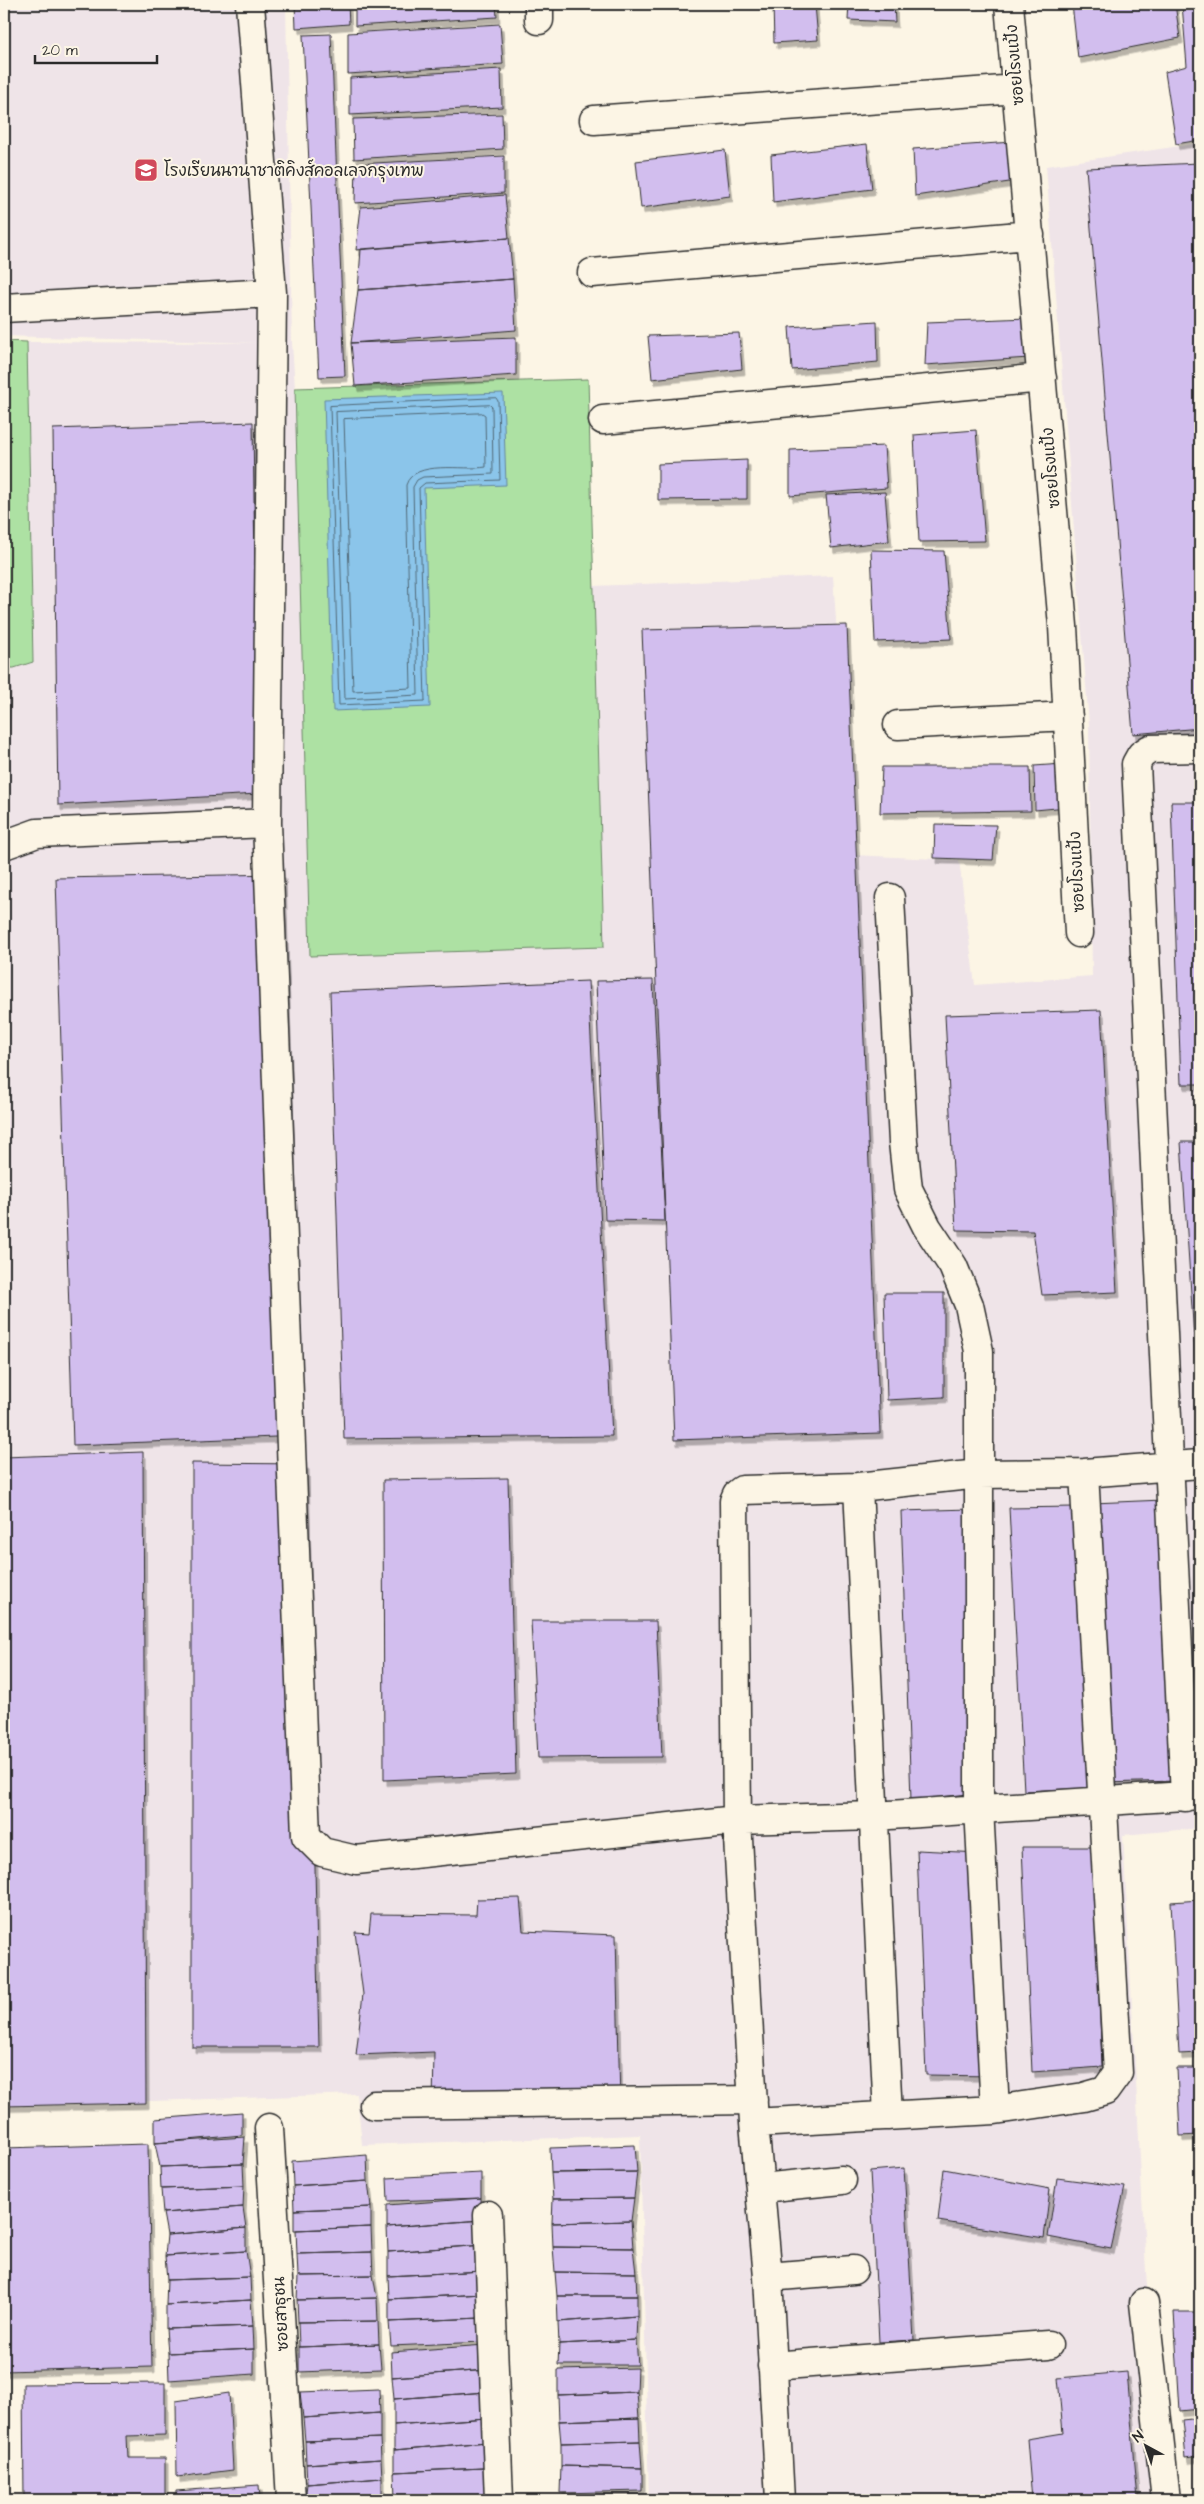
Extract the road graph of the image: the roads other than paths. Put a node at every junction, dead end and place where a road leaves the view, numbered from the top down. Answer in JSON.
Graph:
{"nodes":[{"id":1,"x":250,"y":4,"type":"edge"},
{"id":2,"x":1009,"y":4,"type":"edge"},
{"id":3,"x":1016,"y":88,"type":"junction"},
{"id":4,"x":594,"y":120,"type":"dead end"},
{"id":5,"x":1030,"y":234,"type":"junction"},
{"id":6,"x":592,"y":273,"type":"dead end"},
{"id":7,"x":272,"y":293,"type":"junction"},
{"id":8,"x":4,"y":308,"type":"edge"},
{"id":9,"x":1042,"y":378,"type":"junction"},
{"id":10,"x":603,"y":420,"type":"dead end"},
{"id":11,"x":1068,"y":716,"type":"junction"},
{"id":12,"x":898,"y":725,"type":"dead end"},
{"id":13,"x":1200,"y":748,"type":"edge"},
{"id":14,"x":267,"y":823,"type":"junction"},
{"id":15,"x":4,"y":845,"type":"edge"},
{"id":16,"x":890,"y":898,"type":"dead end"},
{"id":17,"x":1080,"y":933,"type":"dead end"},
{"id":18,"x":1200,"y":1464,"type":"edge"},
{"id":19,"x":1170,"y":1466,"type":"junction"},
{"id":20,"x":1084,"y":1473,"type":"junction"},
{"id":21,"x":979,"y":1474,"type":"junction"},
{"id":22,"x":858,"y":1487,"type":"junction"},
{"id":23,"x":1193,"y":1796,"type":"edge"},
{"id":24,"x":1102,"y":1801,"type":"junction"},
{"id":25,"x":979,"y":1808,"type":"junction"},
{"id":26,"x":874,"y":1816,"type":"junction"},
{"id":27,"x":737,"y":1820,"type":"junction"},
{"id":28,"x":374,"y":2105,"type":"dead end"},
{"id":29,"x":995,"y":2110,"type":"junction"},
{"id":30,"x":753,"y":2112,"type":"junction"},
{"id":31,"x":888,"y":2116,"type":"junction"},
{"id":32,"x":270,"y":2128,"type":"dead end"},
{"id":33,"x":842,"y":2180,"type":"dead end"},
{"id":34,"x":761,"y":2188,"type":"junction"},
{"id":35,"x":488,"y":2215,"type":"dead end"},
{"id":36,"x":853,"y":2270,"type":"dead end"},
{"id":37,"x":768,"y":2277,"type":"junction"},
{"id":38,"x":1144,"y":2303,"type":"dead end"},
{"id":39,"x":1048,"y":2345,"type":"dead end"},
{"id":40,"x":772,"y":2366,"type":"junction"},
{"id":41,"x":291,"y":2500,"type":"edge"},
{"id":42,"x":499,"y":2500,"type":"edge"},
{"id":43,"x":780,"y":2500,"type":"edge"},
{"id":44,"x":1166,"y":2500,"type":"edge"}],
"edges":[{"from":1,"to":7,"type":"street"},
{"from":2,"to":3,"type":"street","name":"ซอยโรงแป้ง"},
{"from":3,"to":4,"type":"street"},
{"from":3,"to":5,"type":"street","name":"ซอยโรงแป้ง"},
{"from":5,"to":6,"type":"street"},
{"from":5,"to":9,"type":"street","name":"ซอยโรงแป้ง"},
{"from":7,"to":8,"type":"street"},
{"from":7,"to":14,"type":"street"},
{"from":9,"to":10,"type":"street"},
{"from":9,"to":11,"type":"street","name":"ซอยโรงแป้ง"},
{"from":11,"to":12,"type":"street"},
{"from":11,"to":17,"type":"street","name":"ซอยโรงแป้ง"},
{"from":13,"to":19,"type":"street"},
{"from":14,"to":15,"type":"street"},
{"from":14,"to":27,"type":"street"},
{"from":16,"to":21,"type":"street"},
{"from":18,"to":19,"type":"street"},
{"from":19,"to":20,"type":"street"},
{"from":19,"to":23,"type":"street"},
{"from":20,"to":21,"type":"street"},
{"from":20,"to":24,"type":"street"},
{"from":21,"to":22,"type":"street"},
{"from":21,"to":25,"type":"street"},
{"from":22,"to":26,"type":"street"},
{"from":22,"to":27,"type":"street"},
{"from":23,"to":24,"type":"street"},
{"from":24,"to":25,"type":"street"},
{"from":24,"to":29,"type":"street"},
{"from":25,"to":26,"type":"street"},
{"from":25,"to":29,"type":"street"},
{"from":26,"to":27,"type":"street"},
{"from":26,"to":31,"type":"street"},
{"from":27,"to":30,"type":"street"},
{"from":28,"to":30,"type":"street"},
{"from":29,"to":31,"type":"street"},
{"from":30,"to":31,"type":"street"},
{"from":30,"to":34,"type":"street"},
{"from":32,"to":41,"type":"street","name":"ซอยสาธุชน"},
{"from":33,"to":34,"type":"street"},
{"from":34,"to":37,"type":"street"},
{"from":35,"to":42,"type":"street"},
{"from":36,"to":37,"type":"street"},
{"from":37,"to":40,"type":"street"},
{"from":38,"to":44,"type":"street"},
{"from":39,"to":40,"type":"street"},
{"from":40,"to":43,"type":"street"}]}
